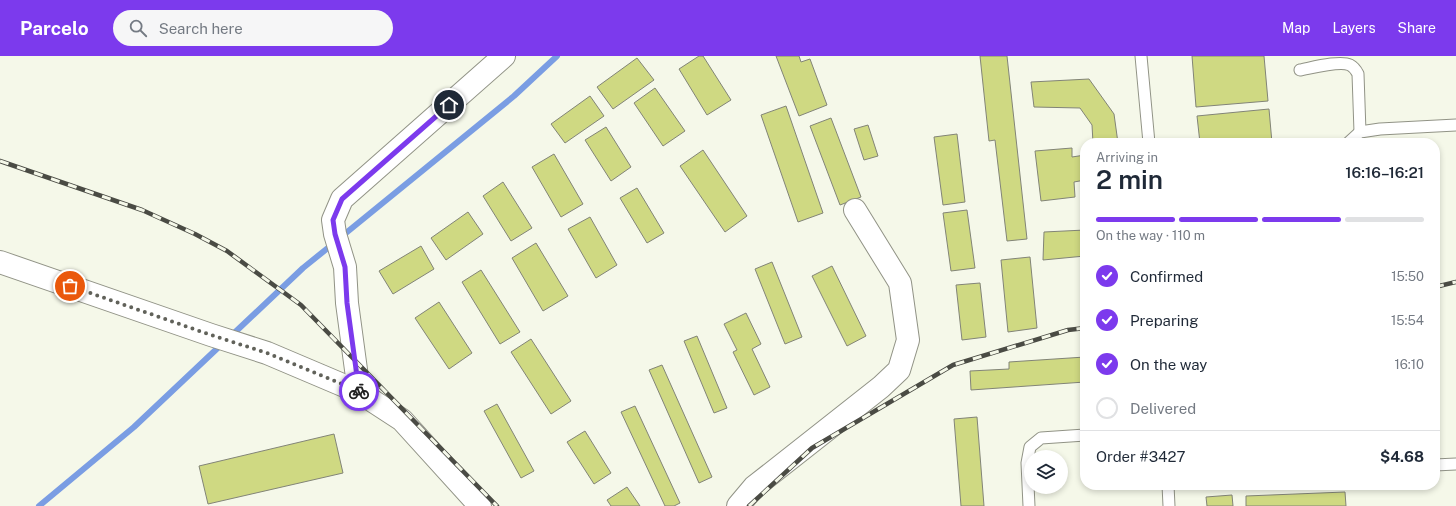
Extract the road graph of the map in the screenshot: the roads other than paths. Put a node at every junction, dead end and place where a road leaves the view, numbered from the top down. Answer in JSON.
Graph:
{"nodes":[{"id":1,"x":504,"y":56,"type":"edge"},
{"id":2,"x":1141,"y":56,"type":"edge"},
{"id":3,"x":1300,"y":70,"type":"dead end"},
{"id":4,"x":1456,"y":125,"type":"edge"},
{"id":5,"x":1360,"y":132,"type":"junction"},
{"id":6,"x":1149,"y":138,"type":"edge"},
{"id":7,"x":1353,"y":138,"type":"edge"},
{"id":8,"x":855,"y":210,"type":"dead end"},
{"id":9,"x":0,"y":262,"type":"edge"},
{"id":10,"x":359,"y":392,"type":"junction"},
{"id":11,"x":1080,"y":435,"type":"edge"},
{"id":12,"x":1456,"y":464,"type":"edge"},
{"id":13,"x":1440,"y":465,"type":"edge"},
{"id":14,"x":1168,"y":490,"type":"edge"},
{"id":15,"x":480,"y":506,"type":"edge"},
{"id":16,"x":738,"y":506,"type":"edge"},
{"id":17,"x":1029,"y":506,"type":"edge"},
{"id":18,"x":1169,"y":506,"type":"edge"}],
"edges":[{"from":1,"to":10,"type":"street"},
{"from":2,"to":6,"type":"lane"},
{"from":3,"to":5,"type":"lane"},
{"from":4,"to":5,"type":"lane"},
{"from":5,"to":7,"type":"lane"},
{"from":8,"to":16,"type":"street"},
{"from":9,"to":10,"type":"street"},
{"from":10,"to":15,"type":"street"},
{"from":11,"to":17,"type":"lane"},
{"from":12,"to":13,"type":"lane"},
{"from":14,"to":18,"type":"lane"}]}
